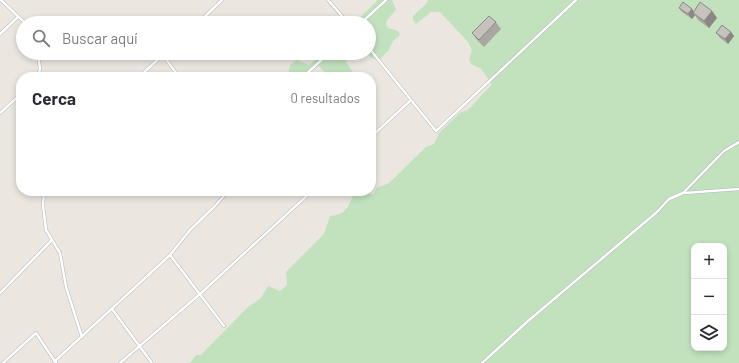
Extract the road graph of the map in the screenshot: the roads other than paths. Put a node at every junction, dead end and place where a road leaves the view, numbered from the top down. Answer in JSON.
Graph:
{"nodes":[{"id":1,"x":0,"y":0,"type":"edge"},
{"id":2,"x":222,"y":0,"type":"edge"},
{"id":3,"x":328,"y":0,"type":"edge"},
{"id":4,"x":386,"y":0,"type":"edge"},
{"id":5,"x":576,"y":0,"type":"edge"},
{"id":6,"x":17,"y":16,"type":"edge"},
{"id":7,"x":205,"y":16,"type":"edge"},
{"id":8,"x":342,"y":16,"type":"edge"},
{"id":9,"x":369,"y":16,"type":"edge"},
{"id":10,"x":16,"y":19,"type":"edge"},
{"id":11,"x":0,"y":34,"type":"edge"},
{"id":12,"x":376,"y":57,"type":"edge"},
{"id":13,"x":39,"y":60,"type":"edge"},
{"id":14,"x":157,"y":60,"type":"edge"},
{"id":15,"x":168,"y":60,"type":"edge"},
{"id":16,"x":321,"y":60,"type":"edge"},
{"id":17,"x":39,"y":72,"type":"edge"},
{"id":18,"x":144,"y":72,"type":"edge"},
{"id":19,"x":176,"y":72,"type":"edge"},
{"id":20,"x":308,"y":72,"type":"edge"},
{"id":21,"x":16,"y":99,"type":"edge"},
{"id":22,"x":411,"y":100,"type":"junction"},
{"id":23,"x":0,"y":113,"type":"edge"},
{"id":24,"x":376,"y":132,"type":"edge"},
{"id":25,"x":739,"y":142,"type":"edge"},
{"id":26,"x":739,"y":189,"type":"edge"},
{"id":27,"x":684,"y":193,"type":"junction"},
{"id":28,"x":44,"y":196,"type":"edge"},
{"id":29,"x":224,"y":196,"type":"edge"},
{"id":30,"x":307,"y":196,"type":"edge"},
{"id":31,"x":52,"y":240,"type":"junction"},
{"id":32,"x":170,"y":255,"type":"junction"},
{"id":33,"x":0,"y":293,"type":"edge"},
{"id":34,"x":200,"y":294,"type":"junction"},
{"id":35,"x":112,"y":309,"type":"junction"},
{"id":36,"x":224,"y":326,"type":"dead end"},
{"id":37,"x":82,"y":336,"type":"junction"},
{"id":38,"x":140,"y":347,"type":"junction"},
{"id":39,"x":55,"y":362,"type":"edge"},
{"id":40,"x":3,"y":363,"type":"edge"},
{"id":41,"x":120,"y":363,"type":"edge"},
{"id":42,"x":152,"y":363,"type":"edge"},
{"id":43,"x":482,"y":363,"type":"edge"}],
"edges":[{"from":1,"to":6,"type":"lane"},
{"from":2,"to":7,"type":"lane"},
{"from":3,"to":8,"type":"lane"},
{"from":4,"to":9,"type":"lane"},
{"from":5,"to":22,"type":"lane"},
{"from":10,"to":11,"type":"lane"},
{"from":12,"to":22,"type":"lane"},
{"from":13,"to":17,"type":"lane"},
{"from":14,"to":18,"type":"lane"},
{"from":15,"to":19,"type":"lane"},
{"from":16,"to":20,"type":"lane"},
{"from":21,"to":23,"type":"lane"},
{"from":22,"to":24,"type":"lane"},
{"from":25,"to":27,"type":"lane"},
{"from":26,"to":27,"type":"lane"},
{"from":27,"to":43,"type":"lane"},
{"from":28,"to":31,"type":"lane"},
{"from":29,"to":32,"type":"lane"},
{"from":30,"to":34,"type":"lane"},
{"from":31,"to":33,"type":"lane"},
{"from":31,"to":37,"type":"lane"},
{"from":32,"to":34,"type":"lane"},
{"from":32,"to":35,"type":"lane"},
{"from":34,"to":36,"type":"lane"},
{"from":34,"to":38,"type":"lane"},
{"from":35,"to":37,"type":"lane"},
{"from":35,"to":38,"type":"lane"},
{"from":37,"to":39,"type":"lane"},
{"from":38,"to":41,"type":"lane"},
{"from":38,"to":42,"type":"lane"},
{"from":39,"to":40,"type":"lane"}]}
